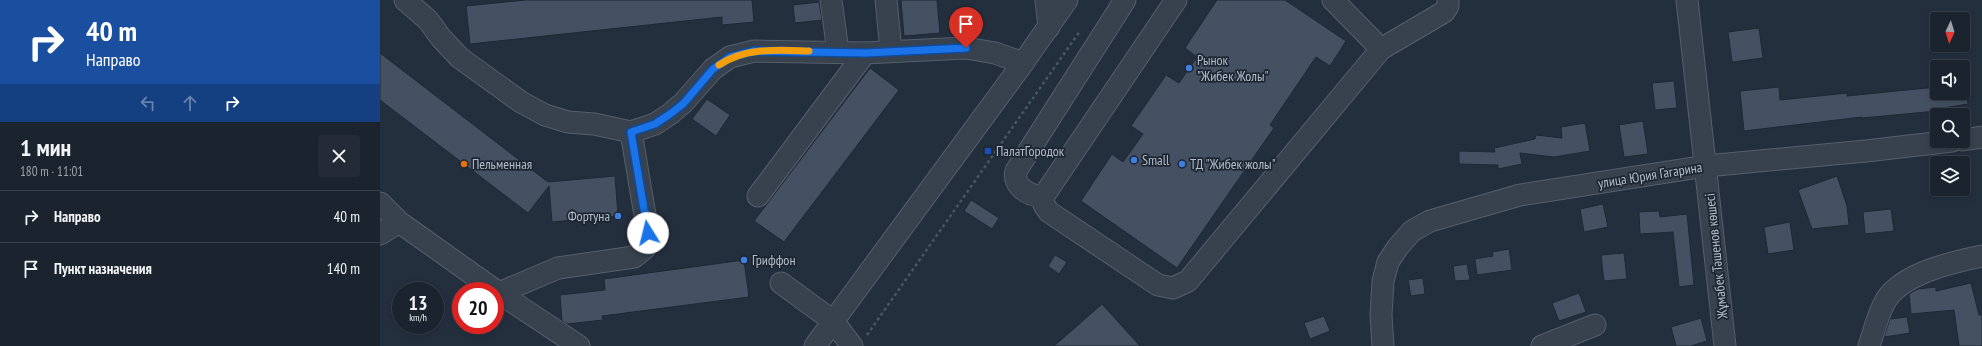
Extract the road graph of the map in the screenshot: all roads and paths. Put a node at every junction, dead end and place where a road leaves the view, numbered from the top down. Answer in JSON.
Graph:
{"nodes":[{"id":1,"x":405,"y":0,"type":"edge"},
{"id":2,"x":831,"y":0,"type":"edge"},
{"id":3,"x":886,"y":0,"type":"edge"},
{"id":4,"x":1046,"y":0,"type":"edge"},
{"id":5,"x":1067,"y":0,"type":"edge"},
{"id":6,"x":1126,"y":0,"type":"edge"},
{"id":7,"x":1176,"y":0,"type":"edge"},
{"id":8,"x":1333,"y":0,"type":"edge"},
{"id":9,"x":1448,"y":0,"type":"edge"},
{"id":10,"x":1687,"y":0,"type":"edge"},
{"id":11,"x":1084,"y":26,"type":"dead end"},
{"id":12,"x":1049,"y":27,"type":"junction"},
{"id":13,"x":1381,"y":49,"type":"junction"},
{"id":14,"x":892,"y":51,"type":"junction"},
{"id":15,"x":838,"y":52,"type":"junction"},
{"id":16,"x":865,"y":53,"type":"junction"},
{"id":17,"x":1023,"y":63,"type":"junction"},
{"id":18,"x":631,"y":132,"type":"junction"},
{"id":19,"x":1982,"y":138,"type":"edge"},
{"id":20,"x":1970,"y":139,"type":"edge"},
{"id":21,"x":1930,"y":144,"type":"edge"},
{"id":22,"x":1706,"y":166,"type":"junction"},
{"id":23,"x":758,"y":196,"type":"dead end"},
{"id":24,"x":1043,"y":197,"type":"junction"},
{"id":25,"x":380,"y":203,"type":"edge"},
{"id":26,"x":399,"y":222,"type":"junction"},
{"id":27,"x":380,"y":234,"type":"edge"},
{"id":28,"x":1982,"y":256,"type":"edge"},
{"id":29,"x":484,"y":282,"type":"edge"},
{"id":30,"x":781,"y":283,"type":"dead end"},
{"id":31,"x":504,"y":291,"type":"edge"},
{"id":32,"x":504,"y":296,"type":"edge"},
{"id":33,"x":833,"y":321,"type":"junction"},
{"id":34,"x":1595,"y":325,"type":"dead end"},
{"id":35,"x":858,"y":343,"type":"edge"},
{"id":36,"x":579,"y":346,"type":"edge"},
{"id":37,"x":815,"y":346,"type":"edge"},
{"id":38,"x":1383,"y":346,"type":"edge"},
{"id":39,"x":1542,"y":346,"type":"edge"},
{"id":40,"x":1726,"y":346,"type":"edge"},
{"id":41,"x":1869,"y":346,"type":"edge"}],
"edges":[{"from":1,"to":18,"type":"street"},
{"from":2,"to":15,"type":"street"},
{"from":3,"to":14,"type":"street"},
{"from":4,"to":12,"type":"street"},
{"from":5,"to":12,"type":"street"},
{"from":6,"to":24,"type":"street"},
{"from":7,"to":24,"type":"street"},
{"from":8,"to":13,"type":"street"},
{"from":9,"to":13,"type":"street"},
{"from":10,"to":22,"type":"street","name":"Жұмабек Тәшенов көшесі"},
{"from":11,"to":35,"type":"path"},
{"from":12,"to":17,"type":"street"},
{"from":13,"to":24,"type":"street"},
{"from":14,"to":16,"type":"street"},
{"from":14,"to":17,"type":"street"},
{"from":15,"to":16,"type":"street"},
{"from":15,"to":18,"type":"street"},
{"from":16,"to":23,"type":"street"},
{"from":17,"to":33,"type":"street"},
{"from":18,"to":31,"type":"street"},
{"from":19,"to":20,"type":"street"},
{"from":21,"to":22,"type":"street","name":"улица Юрия Гагарина"},
{"from":22,"to":38,"type":"street","name":"улица Юрия Гагарина"},
{"from":22,"to":40,"type":"street","name":"Жұмабек Тәшенов көшесі"},
{"from":25,"to":26,"type":"street"},
{"from":26,"to":27,"type":"street"},
{"from":26,"to":29,"type":"street"},
{"from":28,"to":41,"type":"street"},
{"from":30,"to":33,"type":"street"},
{"from":32,"to":36,"type":"street"},
{"from":33,"to":35,"type":"street"},
{"from":33,"to":37,"type":"street"},
{"from":34,"to":39,"type":"street"}]}
